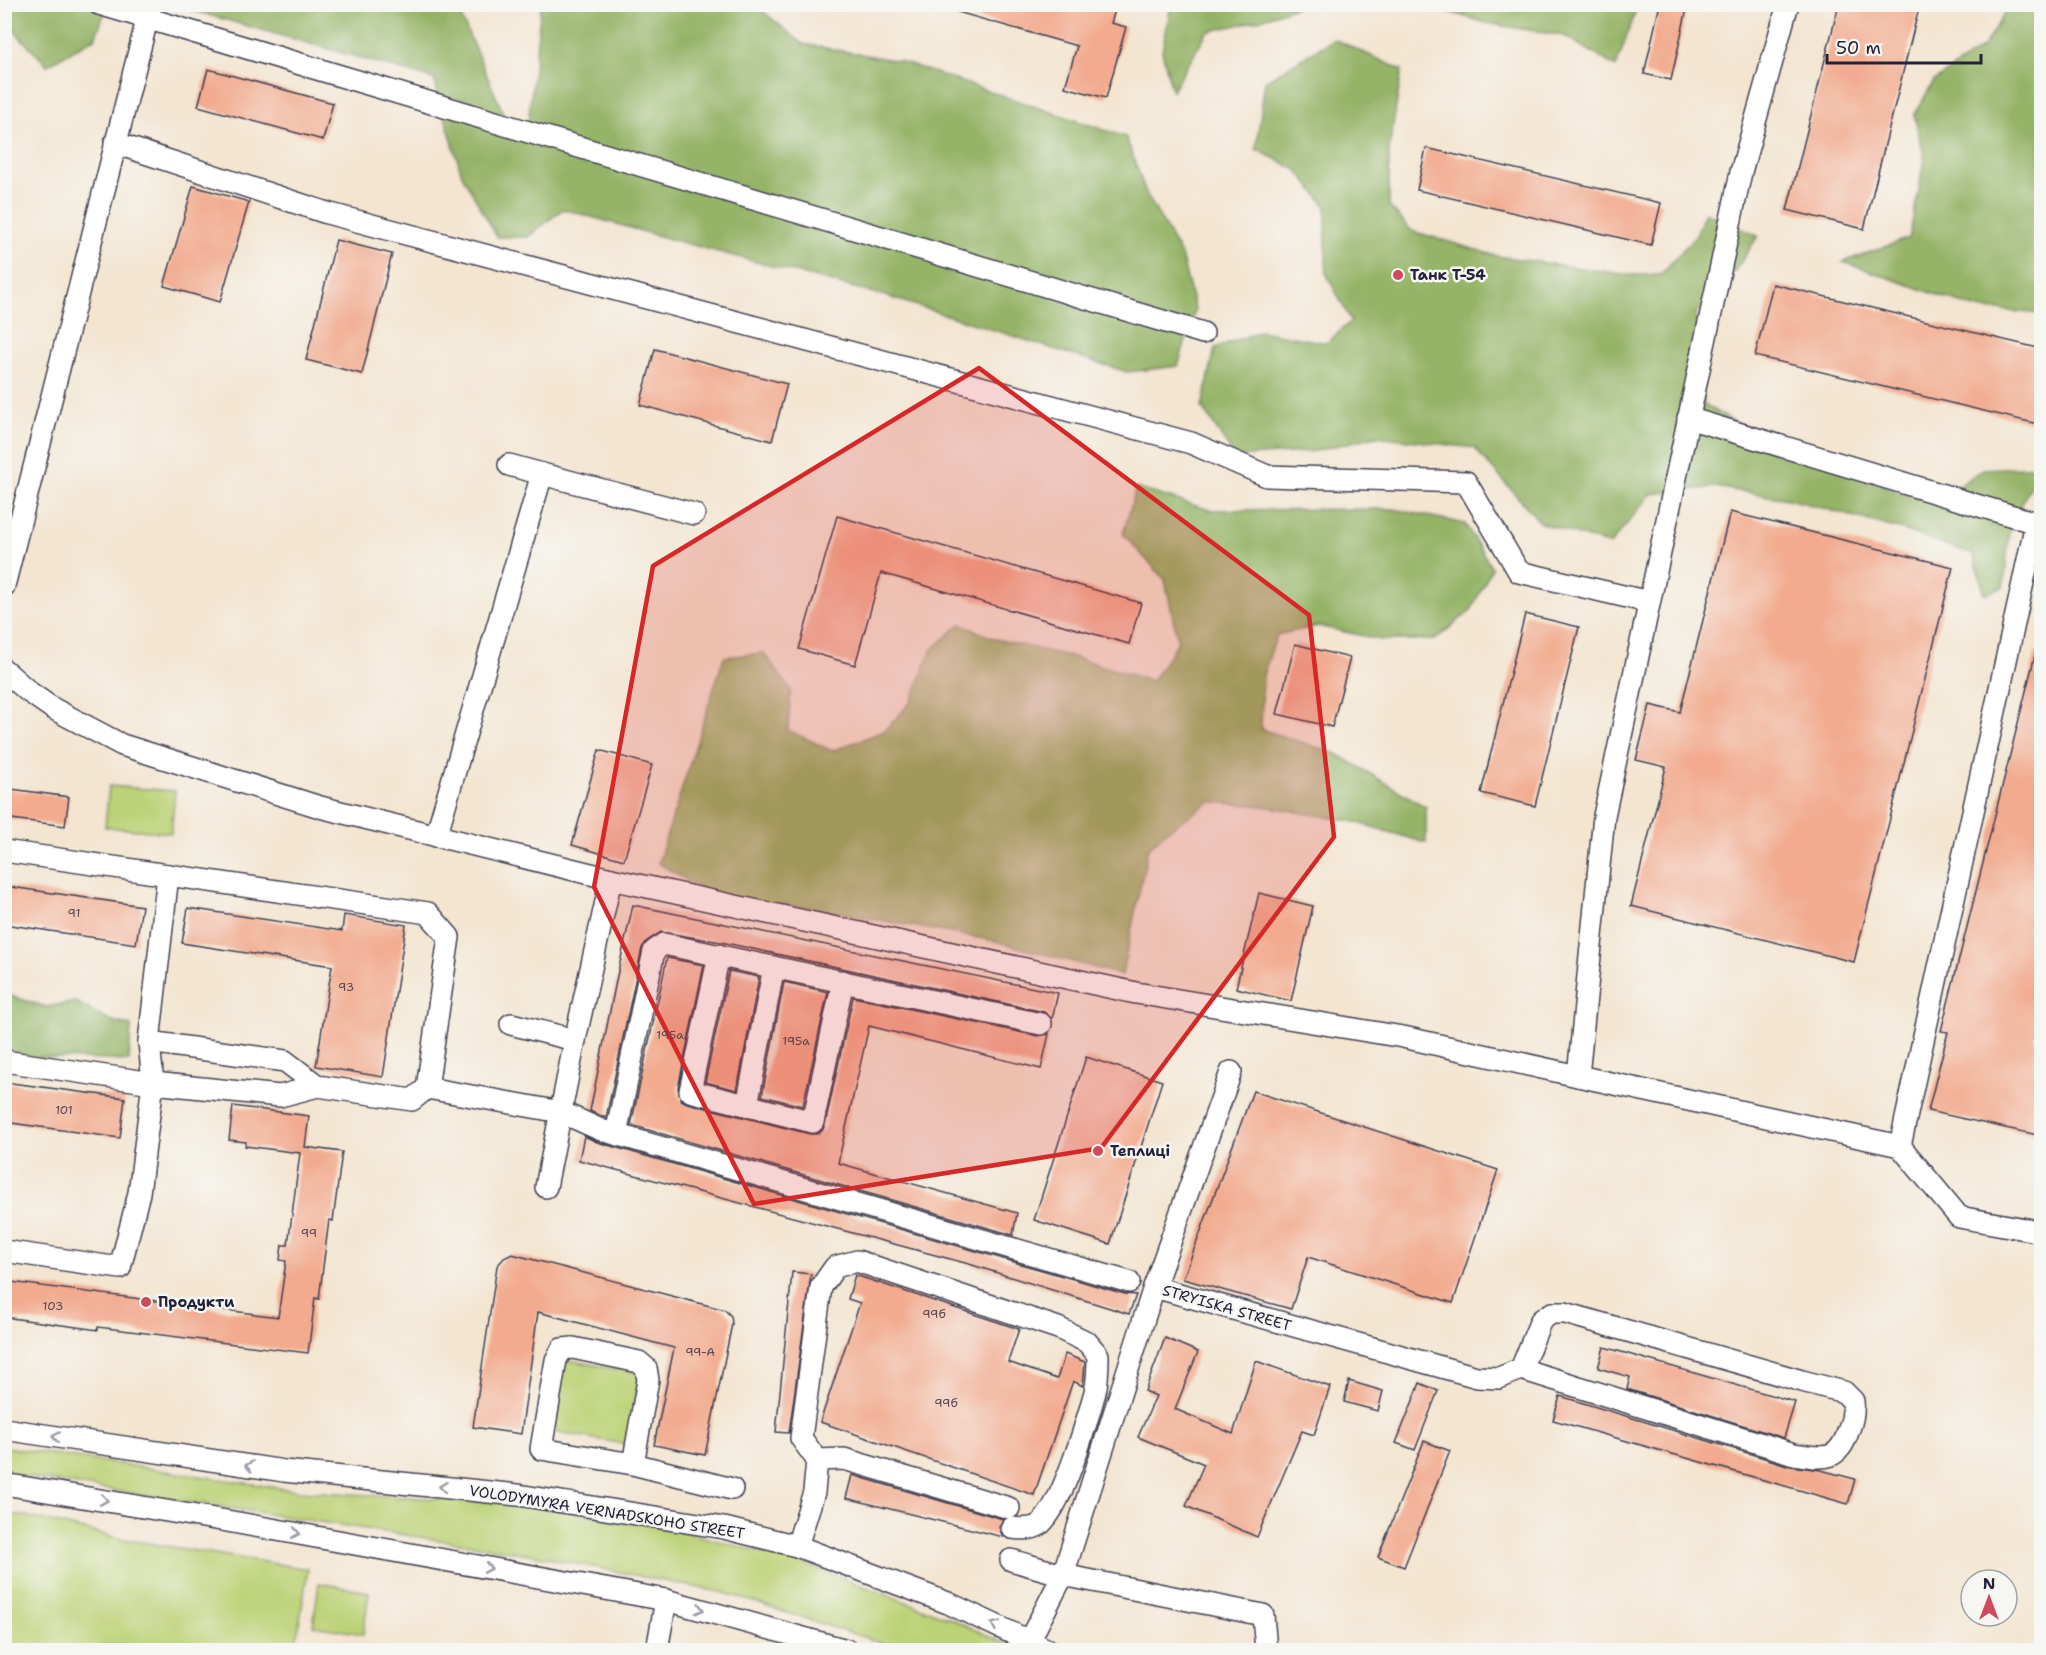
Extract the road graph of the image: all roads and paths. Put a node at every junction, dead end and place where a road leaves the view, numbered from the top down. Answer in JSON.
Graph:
{"nodes":[{"id":1,"x":99,"y":4,"type":"edge"},
{"id":2,"x":1788,"y":4,"type":"edge"},
{"id":3,"x":149,"y":12,"type":"edge"},
{"id":4,"x":115,"y":143,"type":"junction"},
{"id":5,"x":1203,"y":333,"type":"dead end"},
{"id":6,"x":1688,"y":418,"type":"junction"},
{"id":7,"x":509,"y":465,"type":"dead end"},
{"id":8,"x":543,"y":474,"type":"junction"},
{"id":9,"x":694,"y":514,"type":"dead end"},
{"id":10,"x":2039,"y":523,"type":"edge"},
{"id":11,"x":4,"y":586,"type":"edge"},
{"id":12,"x":1649,"y":602,"type":"junction"},
{"id":13,"x":4,"y":670,"type":"edge"},
{"id":14,"x":436,"y":836,"type":"junction"},
{"id":15,"x":4,"y":851,"type":"edge"},
{"id":16,"x":168,"y":874,"type":"junction"},
{"id":17,"x":611,"y":879,"type":"junction"},
{"id":18,"x":718,"y":955,"type":"junction"},
{"id":19,"x":774,"y":967,"type":"junction"},
{"id":20,"x":843,"y":981,"type":"junction"},
{"id":21,"x":511,"y":1024,"type":"dead end"},
{"id":22,"x":1041,"y":1024,"type":"dead end"},
{"id":23,"x":575,"y":1040,"type":"junction"},
{"id":24,"x":149,"y":1042,"type":"junction"},
{"id":25,"x":4,"y":1062,"type":"edge"},
{"id":26,"x":1231,"y":1072,"type":"dead end"},
{"id":27,"x":1578,"y":1076,"type":"junction"},
{"id":28,"x":153,"y":1083,"type":"junction"},
{"id":29,"x":318,"y":1086,"type":"junction"},
{"id":30,"x":428,"y":1088,"type":"junction"},
{"id":31,"x":747,"y":1105,"type":"junction"},
{"id":32,"x":561,"y":1112,"type":"junction"},
{"id":33,"x":616,"y":1134,"type":"junction"},
{"id":34,"x":1900,"y":1146,"type":"junction"},
{"id":35,"x":546,"y":1187,"type":"dead end"},
{"id":36,"x":2042,"y":1232,"type":"edge"},
{"id":37,"x":4,"y":1251,"type":"edge"},
{"id":38,"x":1129,"y":1282,"type":"dead end"},
{"id":39,"x":1154,"y":1287,"type":"junction"},
{"id":40,"x":1521,"y":1369,"type":"junction"},
{"id":41,"x":4,"y":1429,"type":"edge"},
{"id":42,"x":817,"y":1460,"type":"junction"},
{"id":43,"x":633,"y":1464,"type":"junction"},
{"id":44,"x":4,"y":1484,"type":"edge"},
{"id":45,"x":732,"y":1489,"type":"dead end"},
{"id":46,"x":797,"y":1546,"type":"junction"},
{"id":47,"x":1011,"y":1560,"type":"dead end"},
{"id":48,"x":1063,"y":1575,"type":"junction"},
{"id":49,"x":666,"y":1600,"type":"junction"},
{"id":50,"x":1029,"y":1641,"type":"junction"},
{"id":51,"x":657,"y":1650,"type":"edge"},
{"id":52,"x":847,"y":1650,"type":"edge"},
{"id":53,"x":1048,"y":1650,"type":"edge"},
{"id":54,"x":1266,"y":1650,"type":"edge"}],
"edges":[{"from":1,"to":3,"type":"street"},
{"from":2,"to":6,"type":"street"},
{"from":3,"to":4,"type":"street"},
{"from":3,"to":5,"type":"street"},
{"from":4,"to":11,"type":"street"},
{"from":4,"to":12,"type":"street"},
{"from":6,"to":10,"type":"street"},
{"from":6,"to":12,"type":"street"},
{"from":7,"to":8,"type":"street"},
{"from":8,"to":9,"type":"street"},
{"from":8,"to":14,"type":"street"},
{"from":10,"to":34,"type":"street"},
{"from":12,"to":27,"type":"street"},
{"from":13,"to":14,"type":"street"},
{"from":14,"to":17,"type":"street"},
{"from":15,"to":16,"type":"street"},
{"from":16,"to":24,"type":"street"},
{"from":16,"to":30,"type":"street"},
{"from":17,"to":23,"type":"street"},
{"from":17,"to":27,"type":"street"},
{"from":18,"to":19,"type":"street"},
{"from":18,"to":31,"type":"street"},
{"from":18,"to":33,"type":"street"},
{"from":19,"to":20,"type":"street"},
{"from":19,"to":31,"type":"street"},
{"from":20,"to":22,"type":"street"},
{"from":20,"to":31,"type":"street"},
{"from":21,"to":23,"type":"street"},
{"from":23,"to":32,"type":"street"},
{"from":24,"to":28,"type":"street"},
{"from":24,"to":29,"type":"street"},
{"from":25,"to":28,"type":"street"},
{"from":26,"to":39,"type":"street"},
{"from":27,"to":34,"type":"street"},
{"from":28,"to":29,"type":"street"},
{"from":28,"to":37,"type":"street"},
{"from":29,"to":30,"type":"street"},
{"from":30,"to":32,"type":"street"},
{"from":32,"to":33,"type":"street"},
{"from":32,"to":35,"type":"street"},
{"from":33,"to":38,"type":"street"},
{"from":34,"to":36,"type":"street"},
{"from":39,"to":40,"type":"street","name":"STRYISKA STREET"},
{"from":39,"to":48,"type":"street","name":"STRYISKA STREET"},
{"from":40,"to":40,"type":"street"},
{"from":46,"to":41,"type":"street","name":"VOLODYMYRA VERNADSKOHO STREET","one_way":true},
{"from":42,"to":42,"type":"street"},
{"from":42,"to":46,"type":"street"},
{"from":43,"to":43,"type":"street"},
{"from":43,"to":45,"type":"street"},
{"from":44,"to":49,"type":"street","one_way":true},
{"from":50,"to":46,"type":"street","name":"VOLODYMYRA VERNADSKOHO STREET","one_way":true},
{"from":47,"to":48,"type":"street"},
{"from":48,"to":50,"type":"street","name":"STRYISKA STREET"},
{"from":48,"to":54,"type":"street"},
{"from":49,"to":51,"type":"street"},
{"from":49,"to":52,"type":"street","one_way":true},
{"from":50,"to":53,"type":"street","name":"VOLODYMYRA VERNADSKOHO STREET"}]}
